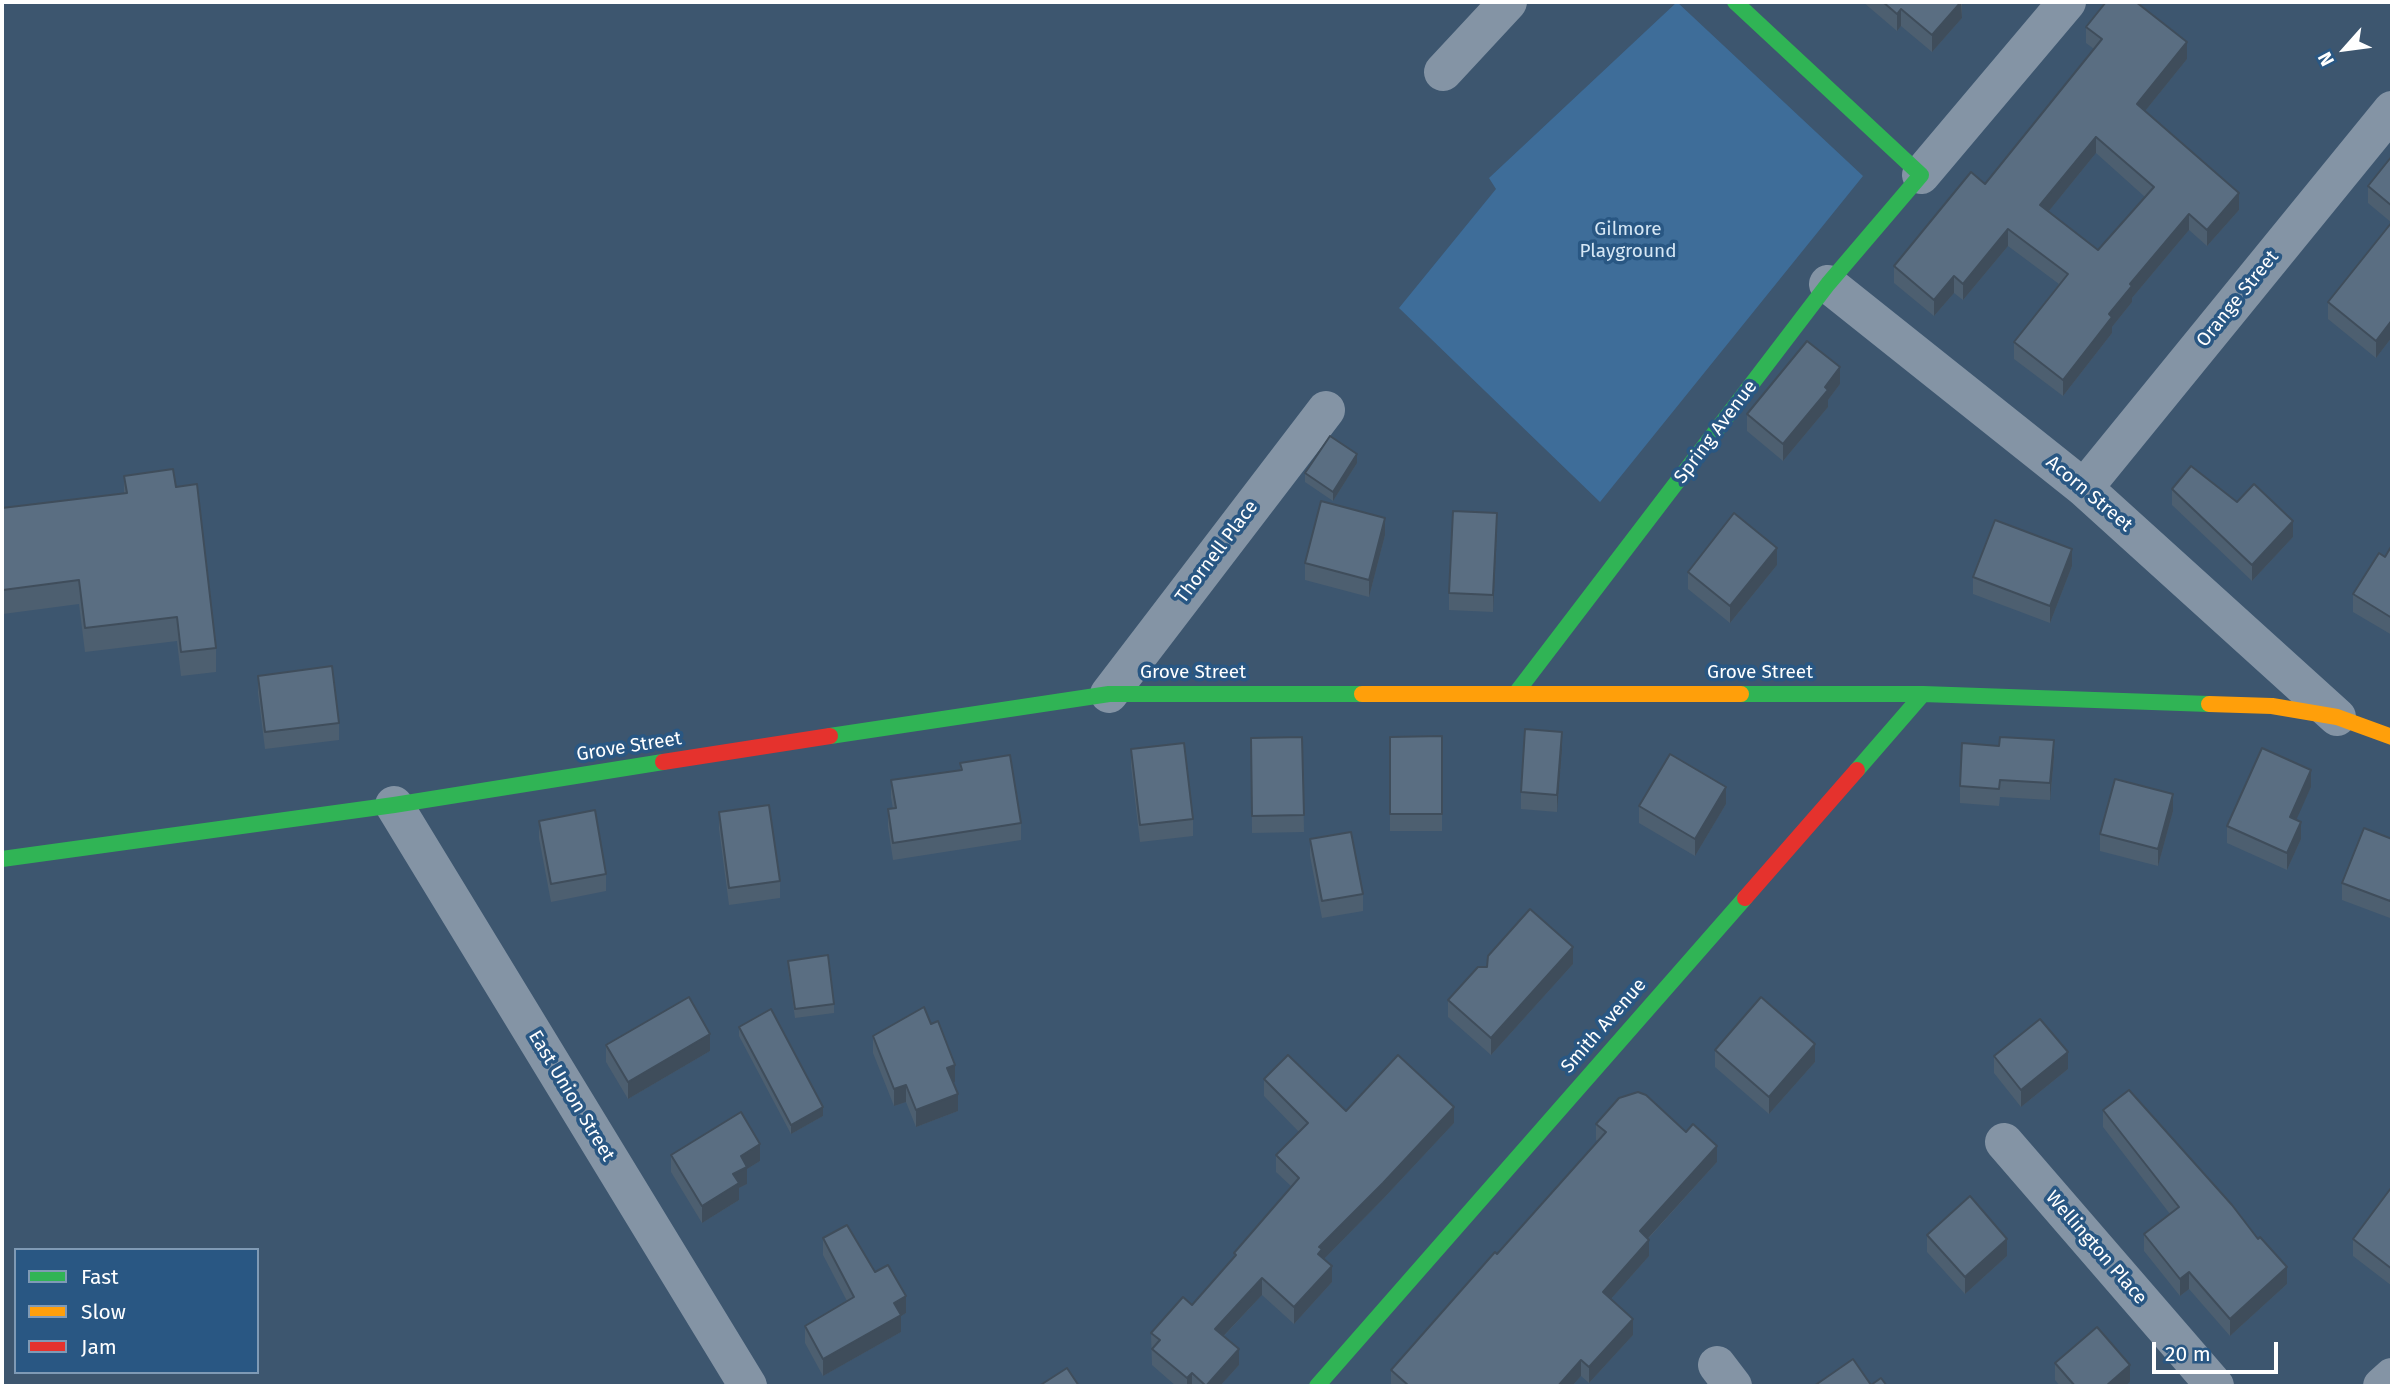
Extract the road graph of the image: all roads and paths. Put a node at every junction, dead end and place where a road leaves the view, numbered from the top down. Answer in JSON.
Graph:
{"nodes":[{"id":1,"x":1508,"y":2,"type":"edge"},
{"id":2,"x":1735,"y":2,"type":"edge"},
{"id":3,"x":2067,"y":2,"type":"edge"},
{"id":4,"x":1443,"y":72,"type":"dead end"},
{"id":5,"x":2392,"y":110,"type":"edge"},
{"id":6,"x":1921,"y":175,"type":"junction"},
{"id":7,"x":1828,"y":284,"type":"junction"},
{"id":8,"x":1326,"y":410,"type":"dead end"},
{"id":9,"x":2084,"y":488,"type":"junction"},
{"id":10,"x":1516,"y":693,"type":"junction"},
{"id":11,"x":1109,"y":694,"type":"junction"},
{"id":12,"x":1923,"y":694,"type":"junction"},
{"id":13,"x":2337,"y":717,"type":"junction"},
{"id":14,"x":2392,"y":737,"type":"edge"},
{"id":15,"x":394,"y":805,"type":"junction"},
{"id":16,"x":2,"y":859,"type":"edge"},
{"id":17,"x":2004,"y":1142,"type":"dead end"},
{"id":18,"x":2392,"y":1377,"type":"edge"},
{"id":19,"x":748,"y":1386,"type":"edge"},
{"id":20,"x":1317,"y":1386,"type":"edge"},
{"id":21,"x":2215,"y":1386,"type":"edge"},
{"id":22,"x":2382,"y":1386,"type":"edge"}],
"edges":[{"from":1,"to":4,"type":"street"},
{"from":2,"to":6,"type":"main road"},
{"from":3,"to":6,"type":"street","name":"Spring Avenue"},
{"from":5,"to":9,"type":"street","name":"Orange Street"},
{"from":6,"to":7,"type":"main road","name":"Spring Avenue"},
{"from":7,"to":9,"type":"street","name":"Acorn Street"},
{"from":7,"to":10,"type":"main road","name":"Spring Avenue"},
{"from":8,"to":11,"type":"street","name":"Thornell Place"},
{"from":9,"to":13,"type":"street","name":"Acorn Street"},
{"from":10,"to":11,"type":"main road","name":"Grove Street"},
{"from":10,"to":12,"type":"main road","name":"Grove Street"},
{"from":11,"to":15,"type":"main road","name":"Grove Street"},
{"from":12,"to":13,"type":"main road","name":"Grove Street"},
{"from":12,"to":20,"type":"main road","name":"Smith Avenue"},
{"from":13,"to":14,"type":"main road","name":"Grove Street"},
{"from":15,"to":16,"type":"main road","name":"Grove Street"},
{"from":15,"to":19,"type":"street","name":"East Union Street"},
{"from":17,"to":21,"type":"street","name":"Wellington Place"},
{"from":18,"to":22,"type":"street"}]}
